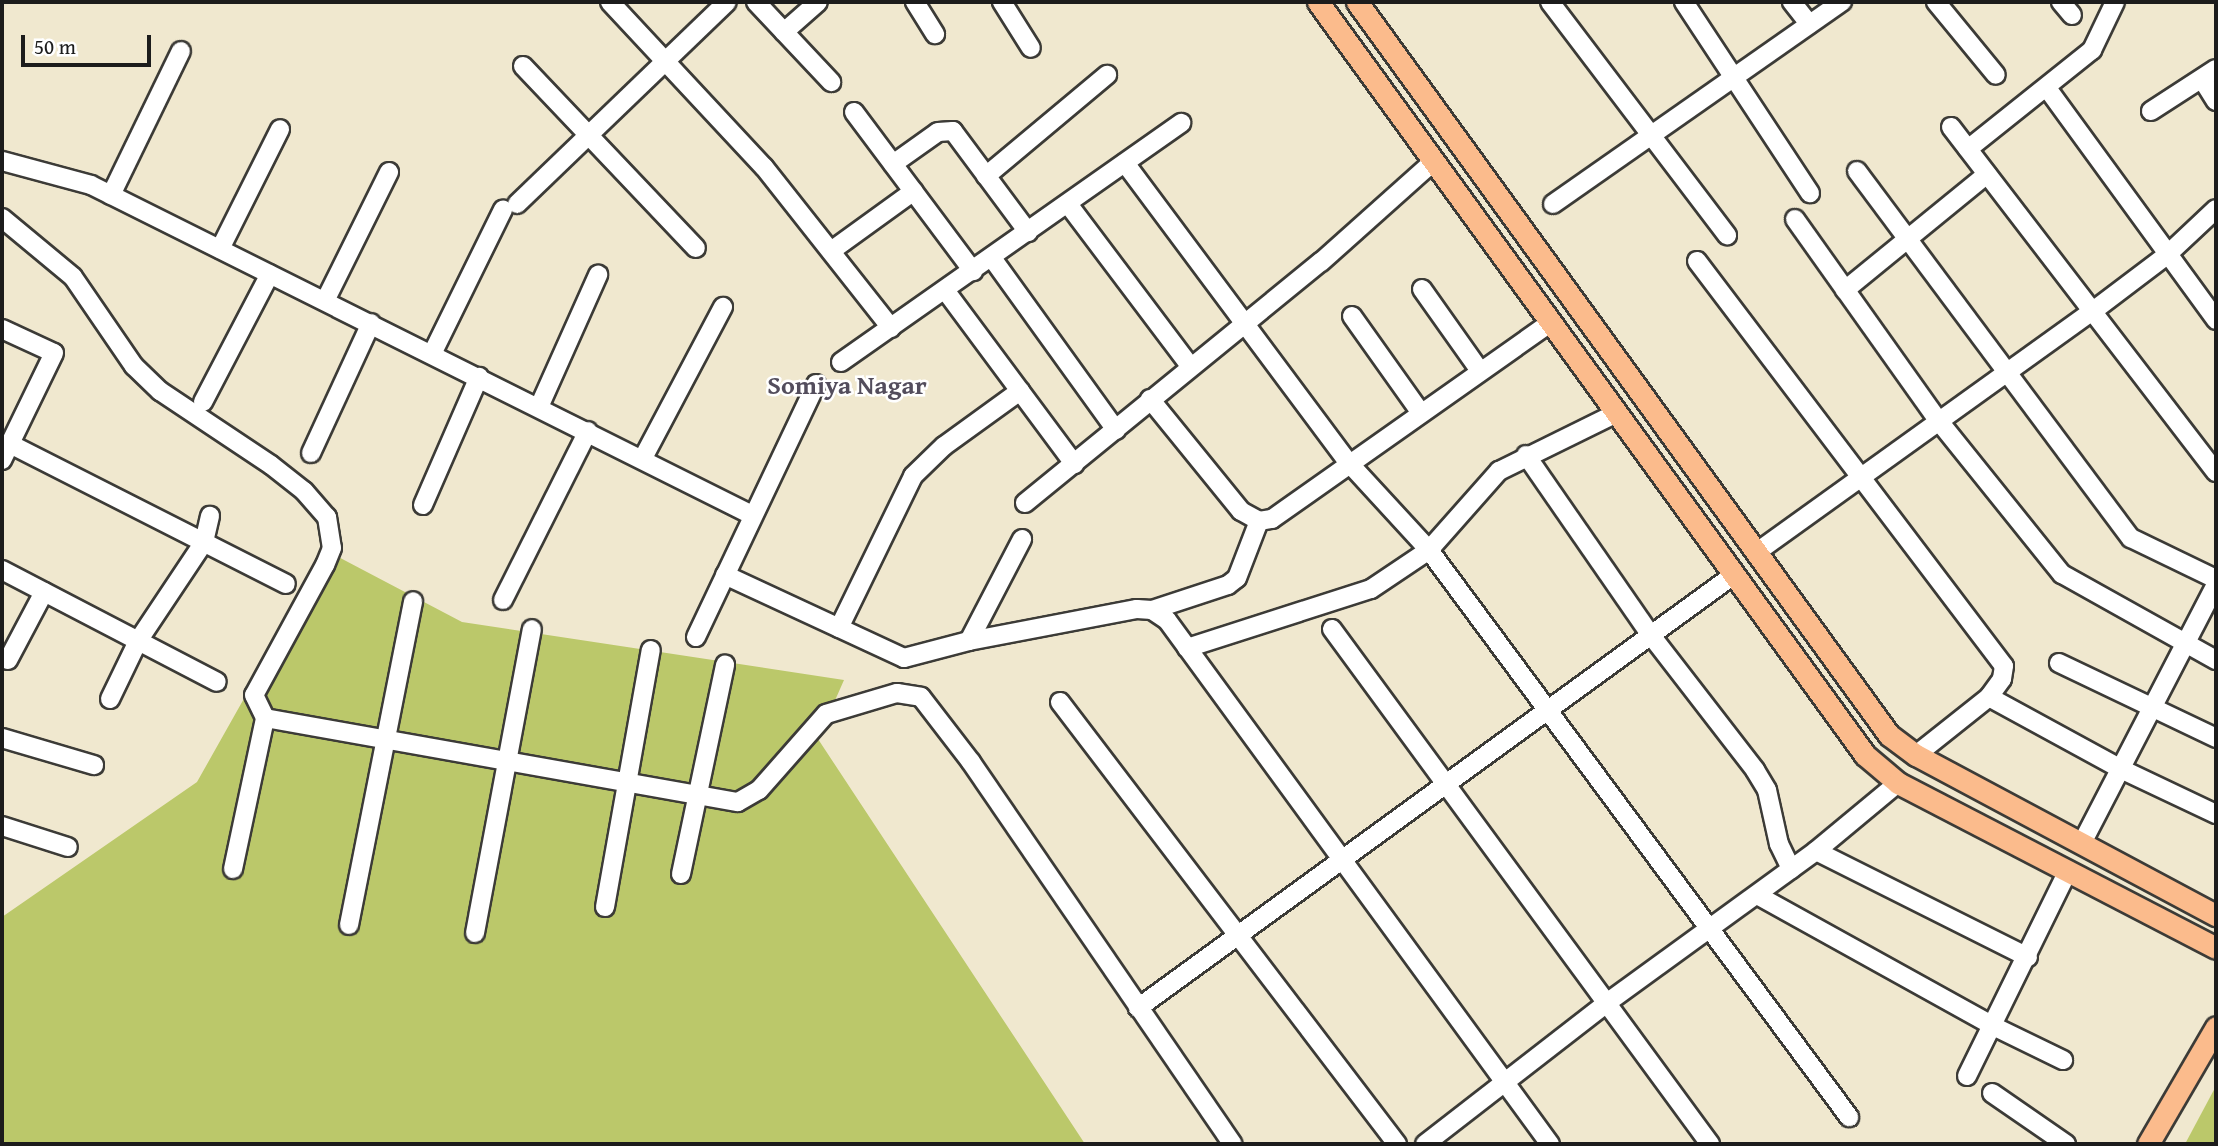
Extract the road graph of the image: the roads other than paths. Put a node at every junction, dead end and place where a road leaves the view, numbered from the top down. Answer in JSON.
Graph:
{"nodes":[{"id":1,"x":610,"y":2,"type":"edge"},
{"id":2,"x":727,"y":2,"type":"edge"},
{"id":3,"x":756,"y":2,"type":"edge"},
{"id":4,"x":818,"y":2,"type":"edge"},
{"id":5,"x":915,"y":2,"type":"edge"},
{"id":6,"x":1002,"y":2,"type":"edge"},
{"id":7,"x":1318,"y":2,"type":"edge"},
{"id":8,"x":1357,"y":2,"type":"edge"},
{"id":9,"x":1550,"y":2,"type":"edge"},
{"id":10,"x":1684,"y":2,"type":"edge"},
{"id":11,"x":1791,"y":2,"type":"edge"},
{"id":12,"x":1842,"y":2,"type":"edge"},
{"id":13,"x":1936,"y":2,"type":"edge"},
{"id":14,"x":2115,"y":2,"type":"edge"},
{"id":15,"x":1809,"y":24,"type":"junction"},
{"id":16,"x":784,"y":32,"type":"junction"},
{"id":17,"x":935,"y":34,"type":"dead end"},
{"id":18,"x":1031,"y":48,"type":"dead end"},
{"id":19,"x":181,"y":51,"type":"dead end"},
{"id":20,"x":664,"y":59,"type":"junction"},
{"id":21,"x":523,"y":66,"type":"dead end"},
{"id":22,"x":2209,"y":74,"type":"edge"},
{"id":23,"x":1107,"y":75,"type":"dead end"},
{"id":24,"x":1996,"y":75,"type":"dead end"},
{"id":25,"x":1736,"y":80,"type":"junction"},
{"id":26,"x":831,"y":82,"type":"dead end"},
{"id":27,"x":2047,"y":88,"type":"junction"},
{"id":28,"x":2216,"y":101,"type":"edge"},
{"id":29,"x":2151,"y":111,"type":"dead end"},
{"id":30,"x":854,"y":112,"type":"dead end"},
{"id":31,"x":1181,"y":123,"type":"dead end"},
{"id":32,"x":1951,"y":127,"type":"dead end"},
{"id":33,"x":280,"y":129,"type":"dead end"},
{"id":34,"x":587,"y":132,"type":"junction"},
{"id":35,"x":1652,"y":133,"type":"junction"},
{"id":36,"x":1968,"y":149,"type":"junction"},
{"id":37,"x":2,"y":161,"type":"edge"},
{"id":38,"x":1434,"y":162,"type":"junction"},
{"id":39,"x":1125,"y":163,"type":"junction"},
{"id":40,"x":893,"y":164,"type":"junction"},
{"id":41,"x":1857,"y":171,"type":"dead end"},
{"id":42,"x":389,"y":172,"type":"dead end"},
{"id":43,"x":1987,"y":174,"type":"junction"},
{"id":44,"x":986,"y":176,"type":"junction"},
{"id":45,"x":914,"y":191,"type":"junction"},
{"id":46,"x":1810,"y":193,"type":"dead end"},
{"id":47,"x":111,"y":195,"type":"junction"},
{"id":48,"x":1068,"y":204,"type":"junction"},
{"id":49,"x":1553,"y":204,"type":"dead end"},
{"id":50,"x":2216,"y":209,"type":"edge"},
{"id":51,"x":2,"y":218,"type":"edge"},
{"id":52,"x":1795,"y":219,"type":"dead end"},
{"id":53,"x":1028,"y":232,"type":"junction"},
{"id":54,"x":1727,"y":235,"type":"dead end"},
{"id":55,"x":1908,"y":239,"type":"junction"},
{"id":56,"x":696,"y":248,"type":"dead end"},
{"id":57,"x":220,"y":249,"type":"junction"},
{"id":58,"x":831,"y":251,"type":"junction"},
{"id":59,"x":2167,"y":255,"type":"junction"},
{"id":60,"x":992,"y":258,"type":"junction"},
{"id":61,"x":1697,"y":261,"type":"dead end"},
{"id":62,"x":973,"y":271,"type":"junction"},
{"id":63,"x":270,"y":274,"type":"junction"},
{"id":64,"x":598,"y":275,"type":"dead end"},
{"id":65,"x":1422,"y":289,"type":"dead end"},
{"id":66,"x":945,"y":290,"type":"junction"},
{"id":67,"x":1845,"y":290,"type":"junction"},
{"id":68,"x":325,"y":301,"type":"junction"},
{"id":69,"x":723,"y":307,"type":"dead end"},
{"id":70,"x":2093,"y":311,"type":"junction"},
{"id":71,"x":1352,"y":316,"type":"dead end"},
{"id":72,"x":2216,"y":320,"type":"edge"},
{"id":73,"x":1551,"y":322,"type":"junction"},
{"id":74,"x":370,"y":323,"type":"junction"},
{"id":75,"x":1244,"y":324,"type":"junction"},
{"id":76,"x":891,"y":328,"type":"junction"},
{"id":77,"x":2,"y":329,"type":"edge"},
{"id":78,"x":432,"y":354,"type":"junction"},
{"id":79,"x":841,"y":362,"type":"dead end"},
{"id":80,"x":1190,"y":366,"type":"junction"},
{"id":81,"x":1480,"y":372,"type":"junction"},
{"id":82,"x":2010,"y":373,"type":"junction"},
{"id":83,"x":479,"y":377,"type":"junction"},
{"id":84,"x":816,"y":384,"type":"dead end"},
{"id":85,"x":1020,"y":391,"type":"junction"},
{"id":86,"x":1150,"y":399,"type":"junction"},
{"id":87,"x":203,"y":402,"type":"dead end"},
{"id":88,"x":539,"y":407,"type":"junction"},
{"id":89,"x":1617,"y":412,"type":"junction"},
{"id":90,"x":1421,"y":413,"type":"junction"},
{"id":91,"x":1938,"y":420,"type":"junction"},
{"id":92,"x":1116,"y":430,"type":"junction"},
{"id":93,"x":588,"y":431,"type":"junction"},
{"id":94,"x":7,"y":452,"type":"edge"},
{"id":95,"x":311,"y":453,"type":"dead end"},
{"id":96,"x":1526,"y":455,"type":"junction"},
{"id":97,"x":643,"y":458,"type":"junction"},
{"id":98,"x":1349,"y":463,"type":"junction"},
{"id":99,"x":1074,"y":464,"type":"junction"},
{"id":100,"x":2216,"y":472,"type":"edge"},
{"id":101,"x":1861,"y":478,"type":"junction"},
{"id":102,"x":1025,"y":503,"type":"dead end"},
{"id":103,"x":424,"y":505,"type":"dead end"},
{"id":104,"x":752,"y":515,"type":"junction"},
{"id":105,"x":210,"y":516,"type":"dead end"},
{"id":106,"x":1259,"y":521,"type":"junction"},
{"id":107,"x":1021,"y":539,"type":"dead end"},
{"id":108,"x":204,"y":542,"type":"junction"},
{"id":109,"x":1429,"y":550,"type":"junction"},
{"id":110,"x":1757,"y":552,"type":"junction"},
{"id":111,"x":2,"y":570,"type":"edge"},
{"id":112,"x":725,"y":575,"type":"junction"},
{"id":113,"x":1735,"y":575,"type":"junction"},
{"id":114,"x":2216,"y":579,"type":"edge"},
{"id":115,"x":286,"y":584,"type":"dead end"},
{"id":116,"x":2216,"y":585,"type":"edge"},
{"id":117,"x":44,"y":592,"type":"junction"},
{"id":118,"x":503,"y":600,"type":"dead end"},
{"id":119,"x":413,"y":601,"type":"dead end"},
{"id":120,"x":1152,"y":610,"type":"junction"},
{"id":121,"x":839,"y":628,"type":"junction"},
{"id":122,"x":532,"y":629,"type":"dead end"},
{"id":123,"x":1332,"y":629,"type":"dead end"},
{"id":124,"x":1650,"y":634,"type":"junction"},
{"id":125,"x":696,"y":637,"type":"dead end"},
{"id":126,"x":138,"y":641,"type":"junction"},
{"id":127,"x":969,"y":641,"type":"junction"},
{"id":128,"x":2186,"y":645,"type":"junction"},
{"id":129,"x":1187,"y":648,"type":"junction"},
{"id":130,"x":651,"y":650,"type":"dead end"},
{"id":131,"x":8,"y":660,"type":"dead end"},
{"id":132,"x":2216,"y":660,"type":"edge"},
{"id":133,"x":2059,"y":663,"type":"dead end"},
{"id":134,"x":725,"y":664,"type":"dead end"},
{"id":135,"x":217,"y":682,"type":"dead end"},
{"id":136,"x":1989,"y":697,"type":"junction"},
{"id":137,"x":110,"y":698,"type":"dead end"},
{"id":138,"x":1060,"y":702,"type":"dead end"},
{"id":139,"x":2154,"y":708,"type":"junction"},
{"id":140,"x":1546,"y":710,"type":"junction"},
{"id":141,"x":265,"y":718,"type":"junction"},
{"id":142,"x":2,"y":738,"type":"edge"},
{"id":143,"x":386,"y":738,"type":"junction"},
{"id":144,"x":2216,"y":738,"type":"edge"},
{"id":145,"x":1916,"y":755,"type":"junction"},
{"id":146,"x":505,"y":757,"type":"junction"},
{"id":147,"x":94,"y":765,"type":"dead end"},
{"id":148,"x":2123,"y":770,"type":"junction"},
{"id":149,"x":627,"y":781,"type":"junction"},
{"id":150,"x":1446,"y":783,"type":"junction"},
{"id":151,"x":1898,"y":783,"type":"junction"},
{"id":152,"x":696,"y":794,"type":"junction"},
{"id":153,"x":2216,"y":814,"type":"edge"},
{"id":154,"x":2,"y":826,"type":"edge"},
{"id":155,"x":2082,"y":843,"type":"junction"},
{"id":156,"x":68,"y":847,"type":"dead end"},
{"id":157,"x":1816,"y":851,"type":"junction"},
{"id":158,"x":1344,"y":861,"type":"junction"},
{"id":159,"x":233,"y":869,"type":"dead end"},
{"id":160,"x":1791,"y":869,"type":"junction"},
{"id":161,"x":2068,"y":871,"type":"junction"},
{"id":162,"x":681,"y":874,"type":"dead end"},
{"id":163,"x":1756,"y":895,"type":"junction"},
{"id":164,"x":605,"y":907,"type":"dead end"},
{"id":165,"x":2216,"y":915,"type":"edge"},
{"id":166,"x":349,"y":925,"type":"dead end"},
{"id":167,"x":1709,"y":932,"type":"junction"},
{"id":168,"x":475,"y":933,"type":"dead end"},
{"id":169,"x":1239,"y":934,"type":"junction"},
{"id":170,"x":2216,"y":948,"type":"edge"},
{"id":171,"x":2028,"y":957,"type":"junction"},
{"id":172,"x":1604,"y":1005,"type":"junction"},
{"id":173,"x":1138,"y":1008,"type":"junction"},
{"id":174,"x":1993,"y":1026,"type":"junction"},
{"id":175,"x":2216,"y":1027,"type":"edge"},
{"id":176,"x":2063,"y":1060,"type":"dead end"},
{"id":177,"x":1967,"y":1076,"type":"dead end"},
{"id":178,"x":1505,"y":1082,"type":"junction"},
{"id":179,"x":1992,"y":1093,"type":"dead end"},
{"id":180,"x":1849,"y":1116,"type":"dead end"},
{"id":181,"x":1233,"y":1144,"type":"edge"},
{"id":182,"x":1397,"y":1144,"type":"edge"},
{"id":183,"x":1425,"y":1144,"type":"edge"},
{"id":184,"x":1550,"y":1144,"type":"edge"},
{"id":185,"x":1710,"y":1144,"type":"edge"},
{"id":186,"x":2066,"y":1144,"type":"edge"},
{"id":187,"x":2148,"y":1144,"type":"edge"}],
"edges":[{"from":1,"to":20,"type":"street"},
{"from":2,"to":20,"type":"street"},
{"from":3,"to":16,"type":"street"},
{"from":4,"to":16,"type":"street"},
{"from":5,"to":17,"type":"street"},
{"from":6,"to":18,"type":"street"},
{"from":7,"to":38,"type":"main road"},
{"from":8,"to":110,"type":"main road"},
{"from":9,"to":35,"type":"street"},
{"from":10,"to":25,"type":"street"},
{"from":11,"to":15,"type":"street"},
{"from":12,"to":15,"type":"street"},
{"from":13,"to":24,"type":"street"},
{"from":14,"to":27,"type":"street"},
{"from":15,"to":25,"type":"street"},
{"from":16,"to":26,"type":"street"},
{"from":19,"to":47,"type":"street"},
{"from":20,"to":34,"type":"street"},
{"from":20,"to":58,"type":"street"},
{"from":21,"to":34,"type":"street"},
{"from":22,"to":28,"type":"street"},
{"from":22,"to":29,"type":"street"},
{"from":23,"to":44,"type":"street"},
{"from":25,"to":35,"type":"street"},
{"from":25,"to":46,"type":"street"},
{"from":27,"to":36,"type":"street"},
{"from":27,"to":59,"type":"street"},
{"from":30,"to":40,"type":"street"},
{"from":31,"to":39,"type":"street"},
{"from":32,"to":36,"type":"street"},
{"from":33,"to":57,"type":"street"},
{"from":34,"to":56,"type":"street"},
{"from":34,"to":78,"type":"street"},
{"from":35,"to":49,"type":"street"},
{"from":35,"to":54,"type":"street"},
{"from":36,"to":43,"type":"street"},
{"from":37,"to":47,"type":"street"},
{"from":38,"to":73,"type":"main road"},
{"from":38,"to":75,"type":"street"},
{"from":39,"to":48,"type":"street"},
{"from":39,"to":75,"type":"street"},
{"from":40,"to":44,"type":"street"},
{"from":40,"to":45,"type":"street"},
{"from":41,"to":55,"type":"street"},
{"from":42,"to":68,"type":"street"},
{"from":43,"to":55,"type":"street"},
{"from":43,"to":70,"type":"street"},
{"from":44,"to":53,"type":"street"},
{"from":45,"to":58,"type":"street"},
{"from":45,"to":62,"type":"street"},
{"from":47,"to":57,"type":"street"},
{"from":48,"to":53,"type":"street"},
{"from":48,"to":80,"type":"street"},
{"from":50,"to":59,"type":"street"},
{"from":51,"to":141,"type":"street"},
{"from":52,"to":67,"type":"street"},
{"from":53,"to":60,"type":"street"},
{"from":55,"to":67,"type":"street"},
{"from":55,"to":82,"type":"street"},
{"from":57,"to":63,"type":"street"},
{"from":58,"to":76,"type":"street"},
{"from":59,"to":70,"type":"street"},
{"from":59,"to":72,"type":"street"},
{"from":60,"to":62,"type":"street"},
{"from":60,"to":92,"type":"street"},
{"from":61,"to":101,"type":"street"},
{"from":62,"to":66,"type":"street"},
{"from":63,"to":68,"type":"street"},
{"from":63,"to":87,"type":"street"},
{"from":64,"to":88,"type":"street"},
{"from":65,"to":81,"type":"street"},
{"from":66,"to":76,"type":"street"},
{"from":66,"to":85,"type":"street"},
{"from":67,"to":91,"type":"street"},
{"from":68,"to":74,"type":"street"},
{"from":69,"to":97,"type":"street"},
{"from":70,"to":82,"type":"street"},
{"from":70,"to":100,"type":"street"},
{"from":71,"to":90,"type":"street"},
{"from":73,"to":81,"type":"street"},
{"from":73,"to":89,"type":"main road"},
{"from":74,"to":78,"type":"street"},
{"from":74,"to":95,"type":"street"},
{"from":75,"to":80,"type":"street"},
{"from":75,"to":98,"type":"street"},
{"from":76,"to":79,"type":"street"},
{"from":77,"to":94,"type":"street"},
{"from":78,"to":83,"type":"street"},
{"from":80,"to":86,"type":"street"},
{"from":81,"to":90,"type":"street"},
{"from":82,"to":91,"type":"street"},
{"from":82,"to":114,"type":"street"},
{"from":83,"to":88,"type":"street"},
{"from":83,"to":103,"type":"street"},
{"from":84,"to":104,"type":"street"},
{"from":85,"to":99,"type":"street"},
{"from":85,"to":121,"type":"street"},
{"from":86,"to":92,"type":"street"},
{"from":86,"to":106,"type":"street"},
{"from":88,"to":93,"type":"street"},
{"from":89,"to":96,"type":"street"},
{"from":89,"to":113,"type":"main road"},
{"from":90,"to":98,"type":"street"},
{"from":91,"to":101,"type":"street"},
{"from":91,"to":128,"type":"street"},
{"from":92,"to":99,"type":"street"},
{"from":93,"to":97,"type":"street"},
{"from":93,"to":118,"type":"street"},
{"from":94,"to":108,"type":"street"},
{"from":96,"to":109,"type":"street"},
{"from":96,"to":124,"type":"street"},
{"from":97,"to":104,"type":"street"},
{"from":98,"to":106,"type":"street"},
{"from":98,"to":109,"type":"street"},
{"from":99,"to":102,"type":"street"},
{"from":101,"to":110,"type":"street"},
{"from":101,"to":136,"type":"street"},
{"from":104,"to":112,"type":"street"},
{"from":105,"to":108,"type":"street"},
{"from":106,"to":120,"type":"street"},
{"from":107,"to":127,"type":"street"},
{"from":108,"to":115,"type":"street"},
{"from":108,"to":126,"type":"street"},
{"from":109,"to":129,"type":"street"},
{"from":109,"to":140,"type":"street"},
{"from":110,"to":145,"type":"main road"},
{"from":111,"to":117,"type":"street"},
{"from":112,"to":121,"type":"street"},
{"from":112,"to":125,"type":"street"},
{"from":113,"to":124,"type":"street"},
{"from":113,"to":151,"type":"main road"},
{"from":116,"to":128,"type":"street"},
{"from":117,"to":126,"type":"street"},
{"from":117,"to":131,"type":"street"},
{"from":119,"to":143,"type":"street"},
{"from":120,"to":127,"type":"street"},
{"from":120,"to":129,"type":"street"},
{"from":121,"to":127,"type":"street"},
{"from":122,"to":146,"type":"street"},
{"from":123,"to":150,"type":"street"},
{"from":124,"to":140,"type":"street"},
{"from":124,"to":160,"type":"street"},
{"from":126,"to":135,"type":"street"},
{"from":126,"to":137,"type":"street"},
{"from":128,"to":132,"type":"street"},
{"from":128,"to":139,"type":"street"},
{"from":129,"to":158,"type":"street"},
{"from":130,"to":149,"type":"street"},
{"from":133,"to":139,"type":"street"},
{"from":134,"to":152,"type":"street"},
{"from":136,"to":145,"type":"street"},
{"from":136,"to":148,"type":"street"},
{"from":138,"to":169,"type":"street"},
{"from":139,"to":144,"type":"street"},
{"from":139,"to":148,"type":"street"},
{"from":140,"to":150,"type":"street"},
{"from":140,"to":167,"type":"street"},
{"from":141,"to":143,"type":"street"},
{"from":141,"to":159,"type":"street"},
{"from":142,"to":147,"type":"street"},
{"from":143,"to":146,"type":"street"},
{"from":143,"to":166,"type":"street"},
{"from":145,"to":155,"type":"main road"},
{"from":146,"to":149,"type":"street"},
{"from":146,"to":168,"type":"street"},
{"from":148,"to":153,"type":"street"},
{"from":148,"to":155,"type":"street"},
{"from":149,"to":152,"type":"street"},
{"from":149,"to":164,"type":"street"},
{"from":150,"to":158,"type":"street"},
{"from":150,"to":172,"type":"street"},
{"from":151,"to":157,"type":"street"},
{"from":151,"to":161,"type":"main road"},
{"from":152,"to":162,"type":"street"},
{"from":152,"to":173,"type":"street"},
{"from":154,"to":156,"type":"street"},
{"from":155,"to":165,"type":"main road"},
{"from":157,"to":160,"type":"street"},
{"from":157,"to":171,"type":"street"},
{"from":158,"to":169,"type":"street"},
{"from":158,"to":178,"type":"street"},
{"from":160,"to":163,"type":"street"},
{"from":161,"to":170,"type":"main road"},
{"from":161,"to":171,"type":"street"},
{"from":163,"to":167,"type":"street"},
{"from":163,"to":174,"type":"street"},
{"from":167,"to":172,"type":"street"},
{"from":167,"to":180,"type":"street"},
{"from":169,"to":173,"type":"street"},
{"from":169,"to":182,"type":"street"},
{"from":171,"to":174,"type":"street"},
{"from":172,"to":178,"type":"street"},
{"from":172,"to":185,"type":"street"},
{"from":173,"to":181,"type":"street"},
{"from":174,"to":176,"type":"street"},
{"from":174,"to":177,"type":"street"},
{"from":175,"to":187,"type":"main road"},
{"from":178,"to":183,"type":"street"},
{"from":178,"to":184,"type":"street"},
{"from":179,"to":186,"type":"street"}]}
